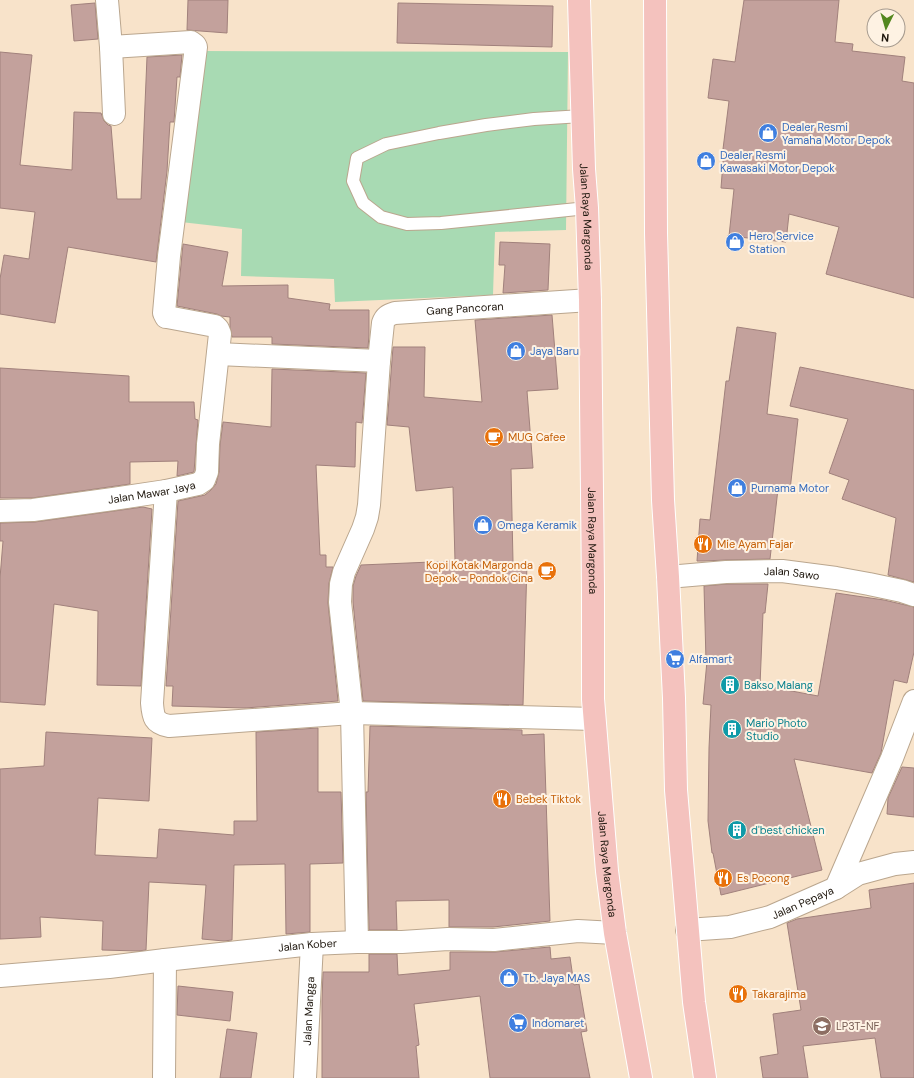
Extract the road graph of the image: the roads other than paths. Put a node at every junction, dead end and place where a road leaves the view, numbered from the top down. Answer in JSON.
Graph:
{"nodes":[{"id":1,"x":107,"y":0,"type":"edge"},
{"id":2,"x":579,"y":0,"type":"edge"},
{"id":3,"x":655,"y":0,"type":"edge"},
{"id":4,"x":111,"y":47,"type":"junction"},
{"id":5,"x":114,"y":114,"type":"dead end"},
{"id":6,"x":582,"y":116,"type":"junction"},
{"id":7,"x":587,"y":208,"type":"junction"},
{"id":8,"x":590,"y":300,"type":"junction"},
{"id":9,"x":219,"y":344,"type":"junction"},
{"id":10,"x":378,"y":361,"type":"junction"},
{"id":11,"x":166,"y":491,"type":"junction"},
{"id":12,"x":0,"y":511,"type":"edge"},
{"id":13,"x":668,"y":577,"type":"junction"},
{"id":14,"x":914,"y":595,"type":"edge"},
{"id":15,"x":914,"y":701,"type":"edge"},
{"id":16,"x":352,"y":712,"type":"junction"},
{"id":17,"x":594,"y":719,"type":"junction"},
{"id":18,"x":914,"y":862,"type":"edge"},
{"id":19,"x":836,"y":888,"type":"junction"},
{"id":20,"x":687,"y":930,"type":"junction"},
{"id":21,"x":616,"y":933,"type":"junction"},
{"id":22,"x":357,"y":942,"type":"junction"},
{"id":23,"x":312,"y":944,"type":"junction"},
{"id":24,"x":165,"y":960,"type":"junction"},
{"id":25,"x":0,"y":976,"type":"edge"},
{"id":26,"x":164,"y":1078,"type":"edge"},
{"id":27,"x":305,"y":1078,"type":"edge"},
{"id":28,"x":640,"y":1078,"type":"edge"},
{"id":29,"x":705,"y":1078,"type":"edge"}],
"edges":[{"from":1,"to":4,"type":"street"},
{"from":2,"to":6,"type":"main road","name":"Jalan Raya Margonda"},
{"from":3,"to":13,"type":"main road"},
{"from":4,"to":5,"type":"street"},
{"from":4,"to":9,"type":"street"},
{"from":6,"to":7,"type":"main road","name":"Jalan Raya Margonda"},
{"from":6,"to":7,"type":"lane"},
{"from":7,"to":8,"type":"main road","name":"Jalan Raya Margonda"},
{"from":8,"to":10,"type":"street","name":"Gang Pancoran"},
{"from":8,"to":17,"type":"main road","name":"Jalan Raya Margonda"},
{"from":9,"to":10,"type":"street"},
{"from":9,"to":11,"type":"street","name":"Jalan Mawar Jaya"},
{"from":10,"to":16,"type":"street","name":"Gang Pancoran"},
{"from":11,"to":12,"type":"street","name":"Jalan Mawar Jaya"},
{"from":11,"to":16,"type":"street"},
{"from":13,"to":14,"type":"street","name":"Jalan Sawo"},
{"from":13,"to":20,"type":"main road"},
{"from":15,"to":19,"type":"street"},
{"from":16,"to":17,"type":"street"},
{"from":16,"to":22,"type":"street","name":"Gang Pancoran"},
{"from":17,"to":21,"type":"main road","name":"Jalan Raya Margonda"},
{"from":18,"to":19,"type":"street","name":"Jalan Pepaya"},
{"from":19,"to":20,"type":"street","name":"Jalan Pepaya"},
{"from":20,"to":29,"type":"main road"},
{"from":21,"to":22,"type":"street","name":"Jalan Kober"},
{"from":21,"to":28,"type":"main road","name":"Jalan Raya Margonda"},
{"from":22,"to":23,"type":"street","name":"Jalan Kober"},
{"from":23,"to":24,"type":"street","name":"Jalan Kober"},
{"from":23,"to":27,"type":"street","name":"Jalan Mangga"},
{"from":24,"to":25,"type":"street","name":"Jalan Kober"},
{"from":24,"to":26,"type":"street"}]}
